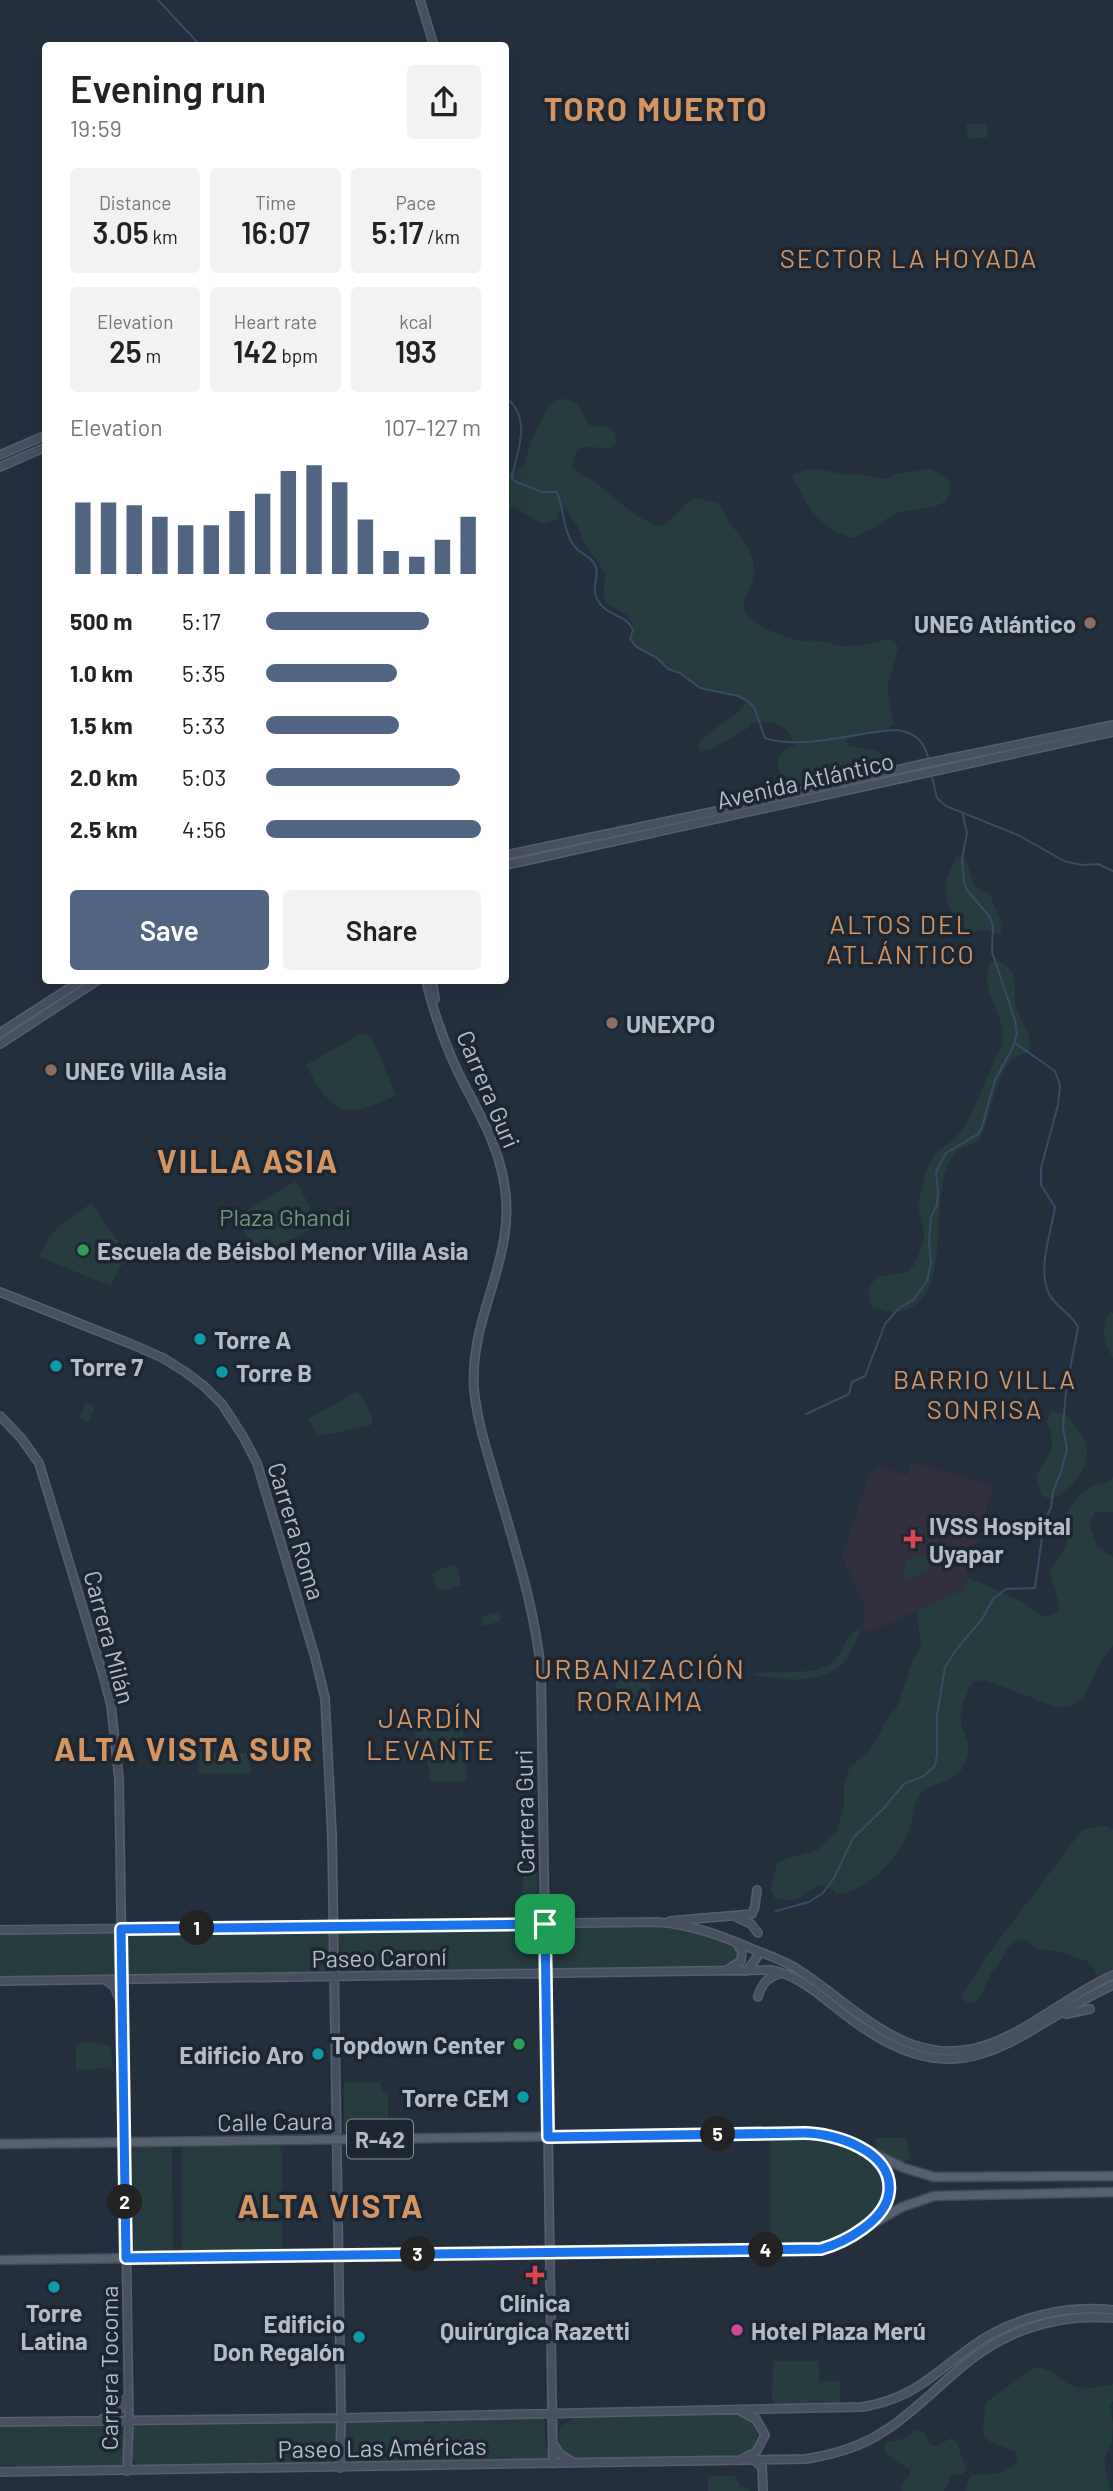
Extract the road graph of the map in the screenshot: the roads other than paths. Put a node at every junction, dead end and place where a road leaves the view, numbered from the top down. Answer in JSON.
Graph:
{"nodes":[{"id":1,"x":420,"y":0,"type":"edge"},
{"id":2,"x":433,"y":42,"type":"edge"},
{"id":3,"x":42,"y":437,"type":"edge"},
{"id":4,"x":42,"y":449,"type":"edge"},
{"id":5,"x":0,"y":455,"type":"edge"},
{"id":6,"x":0,"y":467,"type":"edge"},
{"id":7,"x":1113,"y":725,"type":"edge"},
{"id":8,"x":1113,"y":732,"type":"edge"},
{"id":9,"x":942,"y":765,"type":"junction"},
{"id":10,"x":919,"y":769,"type":"junction"},
{"id":11,"x":509,"y":854,"type":"edge"},
{"id":12,"x":509,"y":864,"type":"edge"},
{"id":13,"x":76,"y":984,"type":"edge"},
{"id":14,"x":92,"y":984,"type":"edge"},
{"id":15,"x":427,"y":984,"type":"edge"},
{"id":16,"x":433,"y":984,"type":"edge"},
{"id":17,"x":438,"y":1017,"type":"junction"},
{"id":18,"x":0,"y":1033,"type":"edge"},
{"id":19,"x":0,"y":1044,"type":"edge"},
{"id":20,"x":0,"y":1292,"type":"edge"},
{"id":21,"x":0,"y":1416,"type":"edge"},
{"id":22,"x":757,"y":1890,"type":"dead end"},
{"id":23,"x":734,"y":1916,"type":"junction"},
{"id":24,"x":659,"y":1923,"type":"junction"},
{"id":25,"x":545,"y":1924,"type":"junction"},
{"id":26,"x":333,"y":1927,"type":"junction"},
{"id":27,"x":121,"y":1929,"type":"junction"},
{"id":28,"x":0,"y":1930,"type":"edge"},
{"id":29,"x":758,"y":1933,"type":"dead end"},
{"id":30,"x":730,"y":1939,"type":"junction"},
{"id":31,"x":757,"y":1954,"type":"junction"},
{"id":32,"x":719,"y":1971,"type":"junction"},
{"id":33,"x":746,"y":1971,"type":"junction"},
{"id":34,"x":785,"y":1973,"type":"junction"},
{"id":35,"x":528,"y":1974,"type":"junction"},
{"id":36,"x":546,"y":1974,"type":"junction"},
{"id":37,"x":1113,"y":1975,"type":"edge"},
{"id":38,"x":334,"y":1976,"type":"junction"},
{"id":39,"x":352,"y":1976,"type":"junction"},
{"id":40,"x":100,"y":1979,"type":"junction"},
{"id":41,"x":121,"y":1979,"type":"junction"},
{"id":42,"x":0,"y":1981,"type":"edge"},
{"id":43,"x":1113,"y":1985,"type":"edge"},
{"id":44,"x":546,"y":1989,"type":"junction"},
{"id":45,"x":758,"y":1997,"type":"dead end"},
{"id":46,"x":335,"y":1998,"type":"junction"},
{"id":47,"x":122,"y":2003,"type":"junction"},
{"id":48,"x":1090,"y":2009,"type":"dead end"},
{"id":49,"x":1049,"y":2021,"type":"junction"},
{"id":50,"x":548,"y":2137,"type":"junction"},
{"id":51,"x":337,"y":2139,"type":"junction"},
{"id":52,"x":124,"y":2142,"type":"junction"},
{"id":53,"x":0,"y":2144,"type":"edge"},
{"id":54,"x":859,"y":2146,"type":"junction"},
{"id":55,"x":1113,"y":2174,"type":"edge"},
{"id":56,"x":1113,"y":2192,"type":"edge"},
{"id":57,"x":860,"y":2231,"type":"junction"},
{"id":58,"x":550,"y":2253,"type":"junction"},
{"id":59,"x":339,"y":2255,"type":"junction"},
{"id":60,"x":126,"y":2258,"type":"junction"},
{"id":61,"x":0,"y":2260,"type":"edge"},
{"id":62,"x":1112,"y":2314,"type":"edge"},
{"id":63,"x":1009,"y":2330,"type":"junction"},
{"id":64,"x":128,"y":2391,"type":"junction"},
{"id":65,"x":731,"y":2410,"type":"junction"},
{"id":66,"x":578,"y":2413,"type":"junction"},
{"id":67,"x":553,"y":2414,"type":"junction"},
{"id":68,"x":341,"y":2418,"type":"junction"},
{"id":69,"x":129,"y":2421,"type":"junction"},
{"id":70,"x":0,"y":2422,"type":"edge"},
{"id":71,"x":87,"y":2422,"type":"junction"},
{"id":72,"x":552,"y":2437,"type":"junction"},
{"id":73,"x":755,"y":2461,"type":"junction"},
{"id":74,"x":732,"y":2462,"type":"junction"},
{"id":75,"x":553,"y":2464,"type":"junction"},
{"id":76,"x":582,"y":2464,"type":"junction"},
{"id":77,"x":340,"y":2468,"type":"junction"},
{"id":78,"x":127,"y":2471,"type":"junction"},
{"id":79,"x":0,"y":2472,"type":"edge"},
{"id":80,"x":763,"y":2491,"type":"edge"}],
"edges":[{"from":1,"to":2,"type":"street"},
{"from":3,"to":5,"type":"street"},
{"from":4,"to":6,"type":"street"},
{"from":7,"to":9,"type":"street","name":"Avenida Atlántico"},
{"from":8,"to":9,"type":"street","name":"Avenida Atlántico"},
{"from":9,"to":10,"type":"street","name":"Avenida Atlántico"},
{"from":10,"to":11,"type":"street","name":"Avenida Atlántico"},
{"from":10,"to":12,"type":"street","name":"Avenida Atlántico"},
{"from":13,"to":18,"type":"street"},
{"from":14,"to":19,"type":"street"},
{"from":15,"to":17,"type":"street","name":"Carrera Guri"},
{"from":16,"to":17,"type":"street","name":"Carrera Guri"},
{"from":17,"to":25,"type":"street","name":"Carrera Guri"},
{"from":20,"to":26,"type":"street","name":"Carrera Roma"},
{"from":21,"to":27,"type":"street","name":"Carrera Milán"},
{"from":22,"to":23,"type":"street"},
{"from":23,"to":24,"type":"street"},
{"from":23,"to":29,"type":"street"},
{"from":24,"to":25,"type":"street","name":"Paseo Caroní"},
{"from":24,"to":30,"type":"street","name":"Paseo Caroní"},
{"from":25,"to":26,"type":"street","name":"Paseo Caroní"},
{"from":25,"to":36,"type":"street","name":"Carrera Guri"},
{"from":26,"to":27,"type":"street","name":"Paseo Caroní"},
{"from":26,"to":38,"type":"street","name":"Carrera Roma"},
{"from":27,"to":28,"type":"street","name":"Paseo Caroní"},
{"from":27,"to":41,"type":"street","name":"Carrera Tocoma"},
{"from":30,"to":31,"type":"street","name":"Paseo Caroní"},
{"from":30,"to":32,"type":"street"},
{"from":31,"to":33,"type":"street"},
{"from":31,"to":37,"type":"street","name":"Paseo Caroní"},
{"from":32,"to":33,"type":"street","name":"Paseo Caroní"},
{"from":32,"to":36,"type":"street","name":"Paseo Caroní"},
{"from":33,"to":34,"type":"street","name":"Paseo Caroní"},
{"from":34,"to":45,"type":"street"},
{"from":34,"to":49,"type":"street"},
{"from":35,"to":36,"type":"street","name":"Paseo Caroní"},
{"from":35,"to":39,"type":"street","name":"Paseo Caroní"},
{"from":35,"to":44,"type":"street"},
{"from":36,"to":44,"type":"street","name":"Carrera Guri"},
{"from":38,"to":39,"type":"street","name":"Paseo Caroní"},
{"from":38,"to":41,"type":"street","name":"Paseo Caroní"},
{"from":38,"to":46,"type":"street","name":"Carrera Roma"},
{"from":39,"to":46,"type":"street"},
{"from":40,"to":41,"type":"street","name":"Paseo Caroní"},
{"from":40,"to":42,"type":"street","name":"Paseo Caroní"},
{"from":40,"to":47,"type":"street"},
{"from":41,"to":47,"type":"street","name":"Carrera Tocoma"},
{"from":43,"to":49,"type":"street"},
{"from":44,"to":50,"type":"street","name":"Carrera Guri"},
{"from":46,"to":51,"type":"street","name":"Carrera Roma"},
{"from":47,"to":52,"type":"street","name":"Carrera Tocoma"},
{"from":48,"to":49,"type":"street"},
{"from":50,"to":51,"type":"main road","name":"Calle Caura","number":"R-42"},
{"from":50,"to":54,"type":"main road","name":"Calle Caura","number":"R-42"},
{"from":50,"to":58,"type":"street","name":"Carrera Guri"},
{"from":51,"to":52,"type":"main road","name":"Calle Caura","number":"R-42"},
{"from":51,"to":59,"type":"street","name":"Carrera Roma"},
{"from":52,"to":53,"type":"main road","name":"Calle Caura","number":"R-42"},
{"from":52,"to":60,"type":"street","name":"Carrera Tocoma"},
{"from":54,"to":55,"type":"main road","number":"R-42"},
{"from":54,"to":57,"type":"main road"},
{"from":56,"to":57,"type":"main road"},
{"from":57,"to":58,"type":"main road"},
{"from":58,"to":59,"type":"main road"},
{"from":58,"to":67,"type":"street","name":"Carrera Guri"},
{"from":59,"to":60,"type":"main road"},
{"from":59,"to":68,"type":"street","name":"Carrera Roma"},
{"from":60,"to":61,"type":"main road"},
{"from":60,"to":64,"type":"street","name":"Carrera Tocoma"},
{"from":62,"to":63,"type":"street"},
{"from":63,"to":65,"type":"street","name":"Paseo Las Américas"},
{"from":63,"to":73,"type":"street","name":"Paseo Las Américas"},
{"from":64,"to":69,"type":"street","name":"Carrera Tocoma"},
{"from":64,"to":71,"type":"street"},
{"from":65,"to":66,"type":"street","name":"Paseo Las Américas"},
{"from":65,"to":74,"type":"street"},
{"from":66,"to":67,"type":"street","name":"Paseo Las Américas"},
{"from":66,"to":72,"type":"street"},
{"from":67,"to":68,"type":"street","name":"Paseo Las Américas"},
{"from":67,"to":72,"type":"street","name":"Carrera Guri"},
{"from":68,"to":69,"type":"street","name":"Paseo Las Américas"},
{"from":68,"to":77,"type":"street","name":"Carrera Roma"},
{"from":69,"to":71,"type":"street","name":"Paseo Las Américas"},
{"from":69,"to":78,"type":"street","name":"Carrera Tocoma"},
{"from":70,"to":71,"type":"street","name":"Paseo Las Américas"},
{"from":72,"to":75,"type":"street","name":"Carrera Guri"},
{"from":72,"to":76,"type":"street"},
{"from":73,"to":74,"type":"street","name":"Paseo Las Américas"},
{"from":73,"to":80,"type":"street"},
{"from":74,"to":76,"type":"street","name":"Paseo Las Américas"},
{"from":75,"to":76,"type":"street","name":"Paseo Las Américas"},
{"from":75,"to":77,"type":"street","name":"Paseo Las Américas"},
{"from":77,"to":78,"type":"street","name":"Paseo Las Américas"},
{"from":78,"to":79,"type":"street","name":"Paseo Las Américas"}]}
